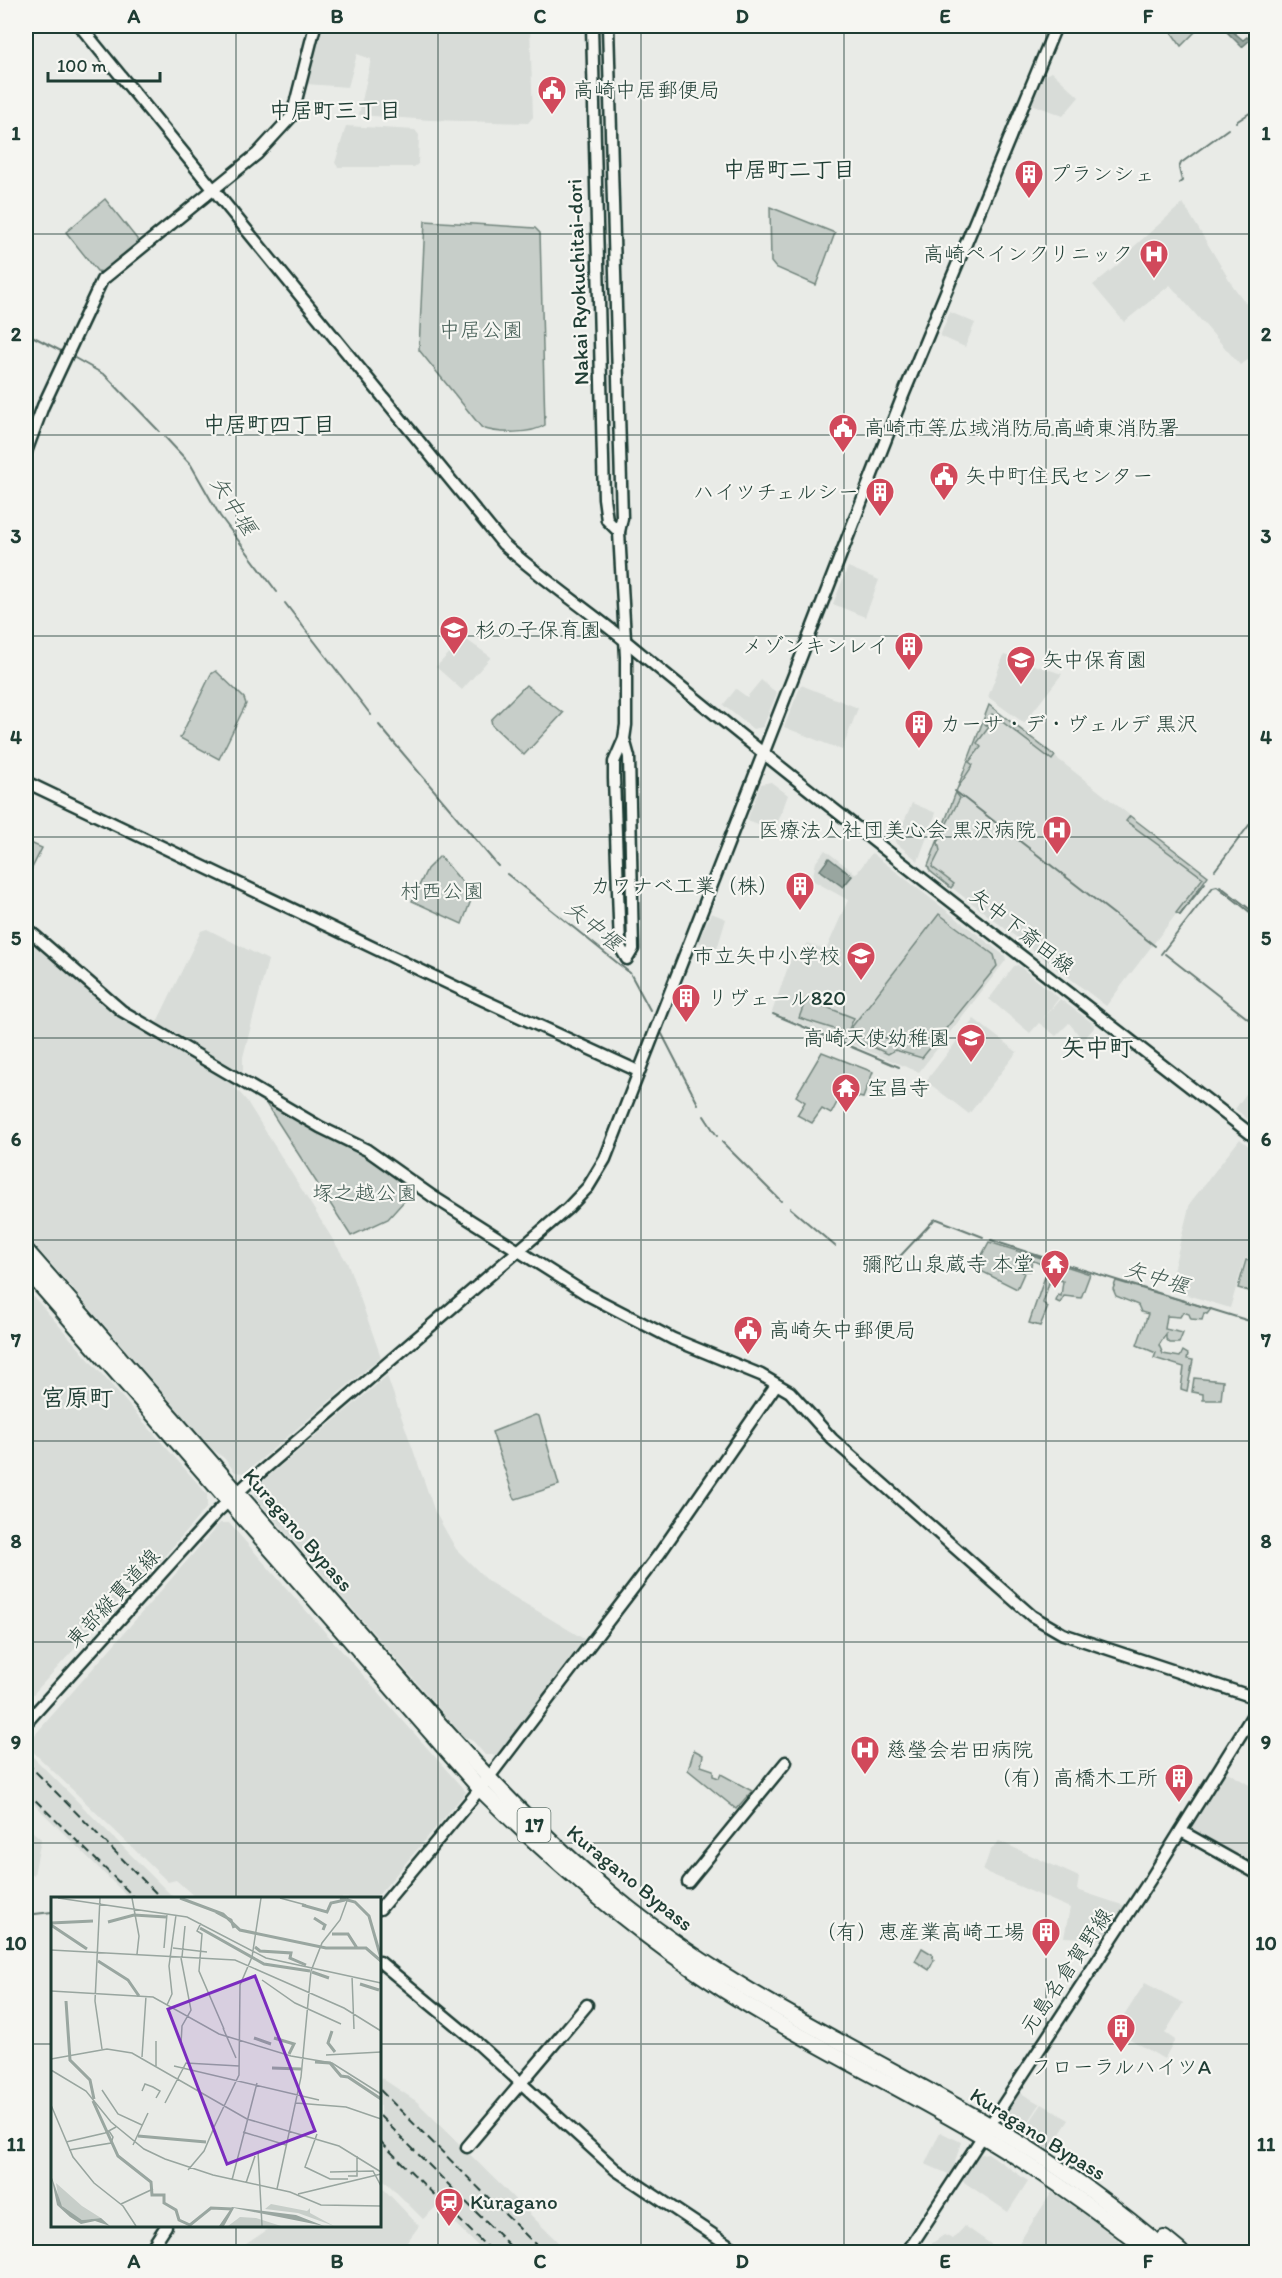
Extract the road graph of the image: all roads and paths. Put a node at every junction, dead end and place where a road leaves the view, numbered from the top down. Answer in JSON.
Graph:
{"nodes":[{"id":1,"x":80,"y":26,"type":"edge"},
{"id":2,"x":315,"y":26,"type":"edge"},
{"id":3,"x":592,"y":26,"type":"edge"},
{"id":4,"x":608,"y":26,"type":"edge"},
{"id":5,"x":1056,"y":26,"type":"edge"},
{"id":6,"x":213,"y":191,"type":"junction"},
{"id":7,"x":26,"y":452,"type":"edge"},
{"id":8,"x":619,"y":532,"type":"junction"},
{"id":9,"x":626,"y":641,"type":"junction"},
{"id":10,"x":624,"y":739,"type":"junction"},
{"id":11,"x":763,"y":755,"type":"junction"},
{"id":12,"x":26,"y":782,"type":"edge"},
{"id":13,"x":26,"y":928,"type":"edge"},
{"id":14,"x":638,"y":1071,"type":"junction"},
{"id":15,"x":1257,"y":1138,"type":"edge"},
{"id":16,"x":26,"y":1250,"type":"edge"},
{"id":17,"x":517,"y":1252,"type":"junction"},
{"id":18,"x":26,"y":1269,"type":"edge"},
{"id":19,"x":776,"y":1384,"type":"junction"},
{"id":20,"x":233,"y":1497,"type":"junction"},
{"id":21,"x":1257,"y":1698,"type":"edge"},
{"id":22,"x":1257,"y":1710,"type":"edge"},
{"id":23,"x":26,"y":1722,"type":"edge"},
{"id":24,"x":786,"y":1762,"type":"dead end"},
{"id":25,"x":484,"y":1784,"type":"junction"},
{"id":26,"x":1181,"y":1830,"type":"junction"},
{"id":27,"x":1257,"y":1873,"type":"edge"},
{"id":28,"x":688,"y":1882,"type":"dead end"},
{"id":29,"x":381,"y":1908,"type":"edge"},
{"id":30,"x":381,"y":1963,"type":"edge"},
{"id":31,"x":587,"y":2005,"type":"dead end"},
{"id":32,"x":522,"y":2085,"type":"junction"},
{"id":33,"x":985,"y":2130,"type":"junction"},
{"id":34,"x":467,"y":2147,"type":"dead end"},
{"id":35,"x":1118,"y":2219,"type":"junction"},
{"id":36,"x":165,"y":2227,"type":"edge"},
{"id":37,"x":149,"y":2253,"type":"edge"},
{"id":38,"x":739,"y":2253,"type":"edge"},
{"id":39,"x":907,"y":2253,"type":"edge"},
{"id":40,"x":1136,"y":2253,"type":"edge"},
{"id":41,"x":1150,"y":2253,"type":"edge"},
{"id":42,"x":1168,"y":2253,"type":"edge"},
{"id":43,"x":1181,"y":2253,"type":"edge"}],
"edges":[{"from":1,"to":6,"type":"street","name":"矢中下斎田線"},
{"from":2,"to":6,"type":"street"},
{"from":3,"to":8,"type":"street","name":"Nakai Ryokuchitai-dori"},
{"from":4,"to":8,"type":"street","name":"Nakai Ryokuchitai-dori"},
{"from":5,"to":11,"type":"street","name":"東部縦貫道線"},
{"from":6,"to":7,"type":"street"},
{"from":6,"to":9,"type":"street","name":"矢中下斎田線"},
{"from":8,"to":9,"type":"street","name":"Nakai Ryokuchitai-dori"},
{"from":9,"to":10,"type":"street","name":"Nakai Ryokuchitai-dori"},
{"from":9,"to":11,"type":"street","name":"矢中下斎田線"},
{"from":10,"to":10,"type":"street","name":"Nakai Ryokuchitai-dori"},
{"from":11,"to":14,"type":"street","name":"東部縦貫道線"},
{"from":11,"to":15,"type":"street","name":"矢中下斎田線"},
{"from":12,"to":14,"type":"street"},
{"from":13,"to":17,"type":"street"},
{"from":14,"to":17,"type":"street","name":"東部縦貫道線"},
{"from":16,"to":20,"type":"highway","name":"Kuragano Bypass","number":"17"},
{"from":17,"to":19,"type":"street"},
{"from":17,"to":20,"type":"street","name":"東部縦貫道線"},
{"from":18,"to":20,"type":"highway","name":"Kuragano Bypass","number":"17"},
{"from":19,"to":21,"type":"street"},
{"from":19,"to":25,"type":"street"},
{"from":20,"to":23,"type":"street","name":"東部縦貫道線"},
{"from":20,"to":25,"type":"highway","name":"Kuragano Bypass","number":"17"},
{"from":22,"to":26,"type":"street","name":"元島名倉賀野線"},
{"from":24,"to":28,"type":"street"},
{"from":25,"to":29,"type":"street"},
{"from":25,"to":33,"type":"highway","name":"Kuragano Bypass","number":"17"},
{"from":26,"to":27,"type":"street"},
{"from":26,"to":33,"type":"street","name":"元島名倉賀野線"},
{"from":30,"to":32,"type":"street"},
{"from":31,"to":32,"type":"street"},
{"from":32,"to":34,"type":"street"},
{"from":32,"to":38,"type":"street"},
{"from":33,"to":35,"type":"highway","name":"Kuragano Bypass","number":"17"},
{"from":33,"to":39,"type":"street","name":"元島名倉賀野線"},
{"from":35,"to":40,"type":"highway"},
{"from":35,"to":41,"type":"highway","name":"Kuragano Bypass","number":"17"},
{"from":35,"to":42,"type":"highway","name":"Kuragano Bypass","number":"17"},
{"from":35,"to":43,"type":"highway"},
{"from":36,"to":37,"type":"street"}]}
